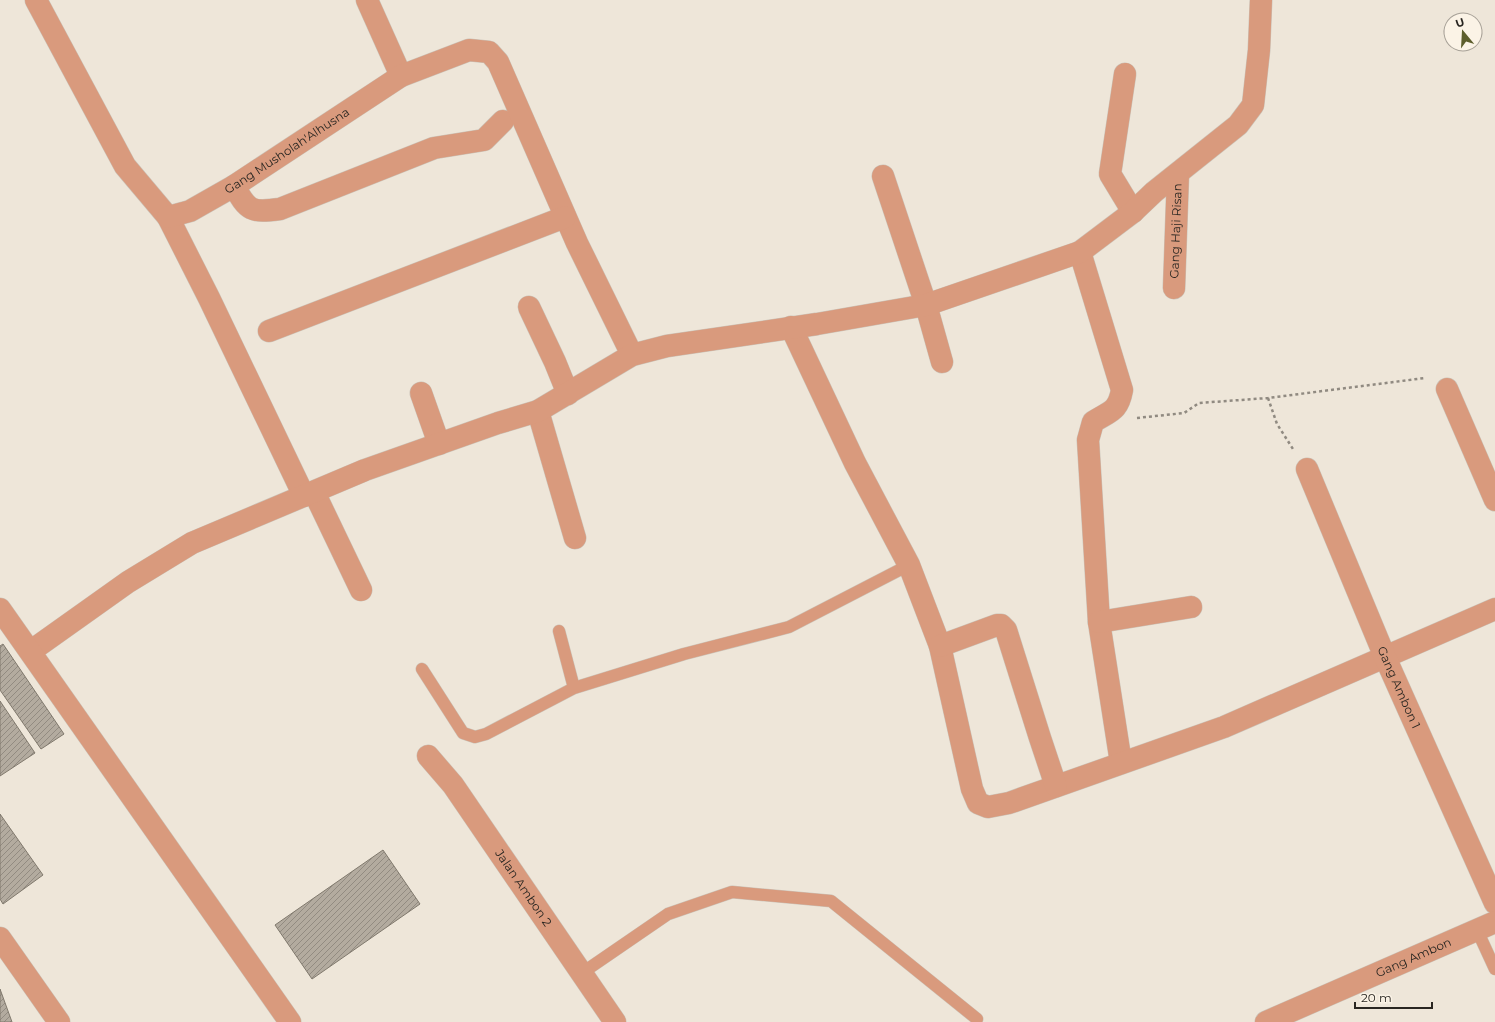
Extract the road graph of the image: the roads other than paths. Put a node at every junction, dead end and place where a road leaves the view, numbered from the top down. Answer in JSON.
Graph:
{"nodes":[{"id":1,"x":36,"y":0,"type":"edge"},
{"id":2,"x":367,"y":0,"type":"edge"},
{"id":3,"x":1261,"y":0,"type":"edge"},
{"id":4,"x":1125,"y":74,"type":"dead end"},
{"id":5,"x":402,"y":76,"type":"junction"},
{"id":6,"x":503,"y":121,"type":"dead end"},
{"id":7,"x":1178,"y":174,"type":"junction"},
{"id":8,"x":883,"y":176,"type":"dead end"},
{"id":9,"x":234,"y":186,"type":"junction"},
{"id":10,"x":1134,"y":212,"type":"junction"},
{"id":11,"x":565,"y":217,"type":"junction"},
{"id":12,"x":168,"y":218,"type":"junction"},
{"id":13,"x":1080,"y":252,"type":"junction"},
{"id":14,"x":1174,"y":288,"type":"dead end"},
{"id":15,"x":926,"y":305,"type":"junction"},
{"id":16,"x":529,"y":307,"type":"dead end"},
{"id":17,"x":791,"y":327,"type":"junction"},
{"id":18,"x":268,"y":331,"type":"dead end"},
{"id":19,"x":632,"y":355,"type":"junction"},
{"id":20,"x":942,"y":362,"type":"dead end"},
{"id":21,"x":1447,"y":389,"type":"road end"},
{"id":22,"x":421,"y":393,"type":"dead end"},
{"id":23,"x":568,"y":394,"type":"junction"},
{"id":24,"x":538,"y":411,"type":"junction"},
{"id":25,"x":439,"y":444,"type":"junction"},
{"id":26,"x":1307,"y":469,"type":"road end"},
{"id":27,"x":309,"y":494,"type":"junction"},
{"id":28,"x":1495,"y":500,"type":"edge"},
{"id":29,"x":575,"y":538,"type":"dead end"},
{"id":30,"x":910,"y":565,"type":"junction"},
{"id":31,"x":361,"y":590,"type":"dead end"},
{"id":32,"x":1191,"y":607,"type":"dead end"},
{"id":33,"x":0,"y":609,"type":"edge"},
{"id":34,"x":1495,"y":609,"type":"edge"},
{"id":35,"x":1099,"y":622,"type":"junction"},
{"id":36,"x":559,"y":631,"type":"dead end"},
{"id":37,"x":940,"y":646,"type":"junction"},
{"id":38,"x":31,"y":651,"type":"junction"},
{"id":39,"x":1385,"y":657,"type":"junction"},
{"id":40,"x":422,"y":669,"type":"dead end"},
{"id":41,"x":574,"y":688,"type":"junction"},
{"id":42,"x":428,"y":756,"type":"dead end"},
{"id":43,"x":1121,"y":763,"type":"junction"},
{"id":44,"x":1056,"y":786,"type":"junction"},
{"id":45,"x":1495,"y":903,"type":"edge"},
{"id":46,"x":1486,"y":926,"type":"edge"},
{"id":47,"x":0,"y":938,"type":"edge"},
{"id":48,"x":1495,"y":969,"type":"edge"},
{"id":49,"x":582,"y":973,"type":"junction"},
{"id":50,"x":977,"y":1019,"type":"dead end"},
{"id":51,"x":59,"y":1022,"type":"edge"},
{"id":52,"x":290,"y":1022,"type":"edge"},
{"id":53,"x":615,"y":1022,"type":"edge"},
{"id":54,"x":1266,"y":1022,"type":"edge"}],
"edges":[{"from":1,"to":12,"type":"street"},
{"from":2,"to":5,"type":"street"},
{"from":3,"to":7,"type":"street"},
{"from":4,"to":10,"type":"street"},
{"from":5,"to":9,"type":"street","name":"Gang Musholah'Alhusna"},
{"from":5,"to":11,"type":"street","name":"Gang Musholah'Alhusna"},
{"from":6,"to":9,"type":"street"},
{"from":7,"to":10,"type":"street"},
{"from":7,"to":14,"type":"street","name":"Gang Haji Risan"},
{"from":8,"to":15,"type":"street"},
{"from":9,"to":12,"type":"street","name":"Gang Musholah'Alhusna"},
{"from":10,"to":13,"type":"street"},
{"from":11,"to":18,"type":"street"},
{"from":11,"to":19,"type":"street","name":"Gang Musholah'Alhusna"},
{"from":12,"to":27,"type":"street"},
{"from":13,"to":15,"type":"street"},
{"from":13,"to":35,"type":"street"},
{"from":15,"to":17,"type":"street"},
{"from":15,"to":20,"type":"street"},
{"from":16,"to":23,"type":"street"},
{"from":17,"to":19,"type":"street"},
{"from":17,"to":30,"type":"street"},
{"from":19,"to":23,"type":"street"},
{"from":21,"to":28,"type":"street"},
{"from":22,"to":25,"type":"street"},
{"from":23,"to":24,"type":"street"},
{"from":24,"to":25,"type":"street"},
{"from":24,"to":29,"type":"street"},
{"from":25,"to":27,"type":"street"},
{"from":26,"to":39,"type":"street","name":"Gang Ambon 1"},
{"from":27,"to":31,"type":"street"},
{"from":27,"to":38,"type":"street"},
{"from":30,"to":37,"type":"street"},
{"from":30,"to":41,"type":"lane"},
{"from":32,"to":35,"type":"street"},
{"from":33,"to":38,"type":"street"},
{"from":34,"to":39,"type":"street"},
{"from":35,"to":43,"type":"street"},
{"from":36,"to":41,"type":"lane"},
{"from":37,"to":44,"type":"street"},
{"from":37,"to":44,"type":"street"},
{"from":38,"to":52,"type":"street"},
{"from":39,"to":43,"type":"street"},
{"from":39,"to":45,"type":"street","name":"Gang Ambon 1"},
{"from":40,"to":41,"type":"lane"},
{"from":42,"to":49,"type":"street","name":"Jalan Ambon 2"},
{"from":43,"to":44,"type":"street"},
{"from":46,"to":48,"type":"lane"},
{"from":46,"to":54,"type":"street","name":"Gang Ambon"},
{"from":47,"to":51,"type":"street"},
{"from":49,"to":50,"type":"lane"},
{"from":49,"to":53,"type":"street","name":"Jalan Ambon 2"}]}
